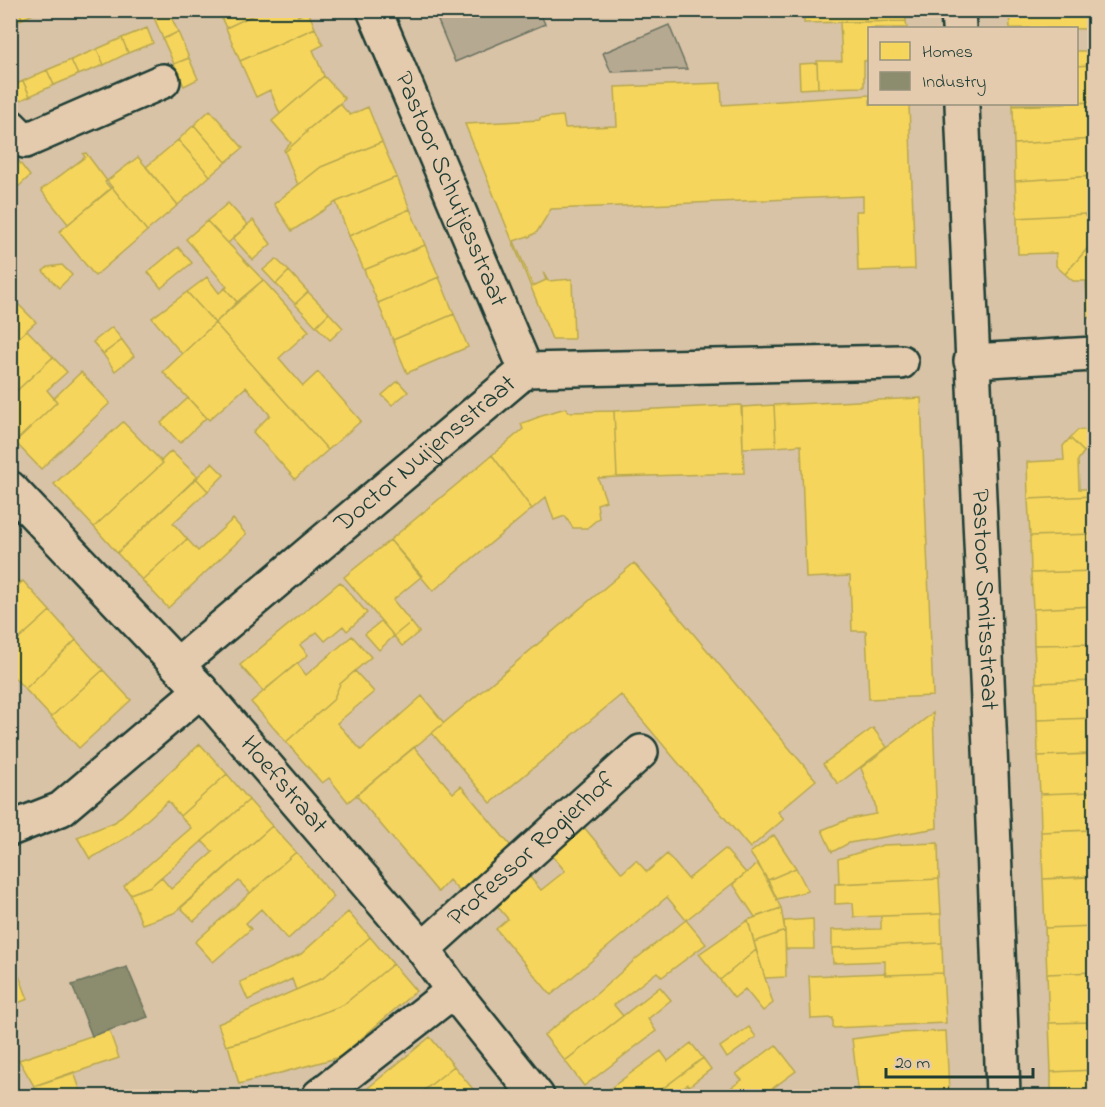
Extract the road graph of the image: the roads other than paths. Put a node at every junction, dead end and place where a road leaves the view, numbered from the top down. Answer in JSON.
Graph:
{"nodes":[{"id":1,"x":374,"y":10,"type":"edge"},
{"id":2,"x":958,"y":10,"type":"edge"},
{"id":3,"x":959,"y":27,"type":"edge"},
{"id":4,"x":163,"y":81,"type":"dead end"},
{"id":5,"x":962,"y":105,"type":"edge"},
{"id":6,"x":10,"y":126,"type":"edge"},
{"id":7,"x":1095,"y":354,"type":"edge"},
{"id":8,"x":971,"y":360,"type":"junction"},
{"id":9,"x":901,"y":362,"type":"dead end"},
{"id":10,"x":526,"y":370,"type":"junction"},
{"id":11,"x":10,"y":488,"type":"edge"},
{"id":12,"x":177,"y":665,"type":"junction"},
{"id":13,"x":201,"y":690,"type":"junction"},
{"id":14,"x":641,"y":752,"type":"dead end"},
{"id":15,"x":10,"y":829,"type":"edge"},
{"id":16,"x":423,"y":949,"type":"junction"},
{"id":17,"x":453,"y":991,"type":"junction"},
{"id":18,"x":319,"y":1096,"type":"edge"},
{"id":19,"x":537,"y":1096,"type":"edge"},
{"id":20,"x":1003,"y":1096,"type":"edge"}],
"edges":[{"from":1,"to":10,"type":"street","name":"Pastoor Schutjesstraat"},
{"from":2,"to":3,"type":"street"},
{"from":4,"to":6,"type":"street"},
{"from":5,"to":8,"type":"street","name":"Pastoor Smitsstraat"},
{"from":7,"to":8,"type":"street"},
{"from":8,"to":20,"type":"street","name":"Pastoor Smitsstraat"},
{"from":9,"to":10,"type":"street","name":"Doctor Nuijensstraat"},
{"from":10,"to":12,"type":"street","name":"Doctor Nuijensstraat"},
{"from":11,"to":12,"type":"street","name":"Hoefstraat"},
{"from":12,"to":13,"type":"street","name":"Hoefstraat"},
{"from":13,"to":15,"type":"street"},
{"from":13,"to":16,"type":"street","name":"Hoefstraat"},
{"from":14,"to":16,"type":"street","name":"Professor Rogierhof"},
{"from":16,"to":17,"type":"street","name":"Hoefstraat"},
{"from":17,"to":18,"type":"street"},
{"from":17,"to":19,"type":"street","name":"Hoefstraat"}]}
